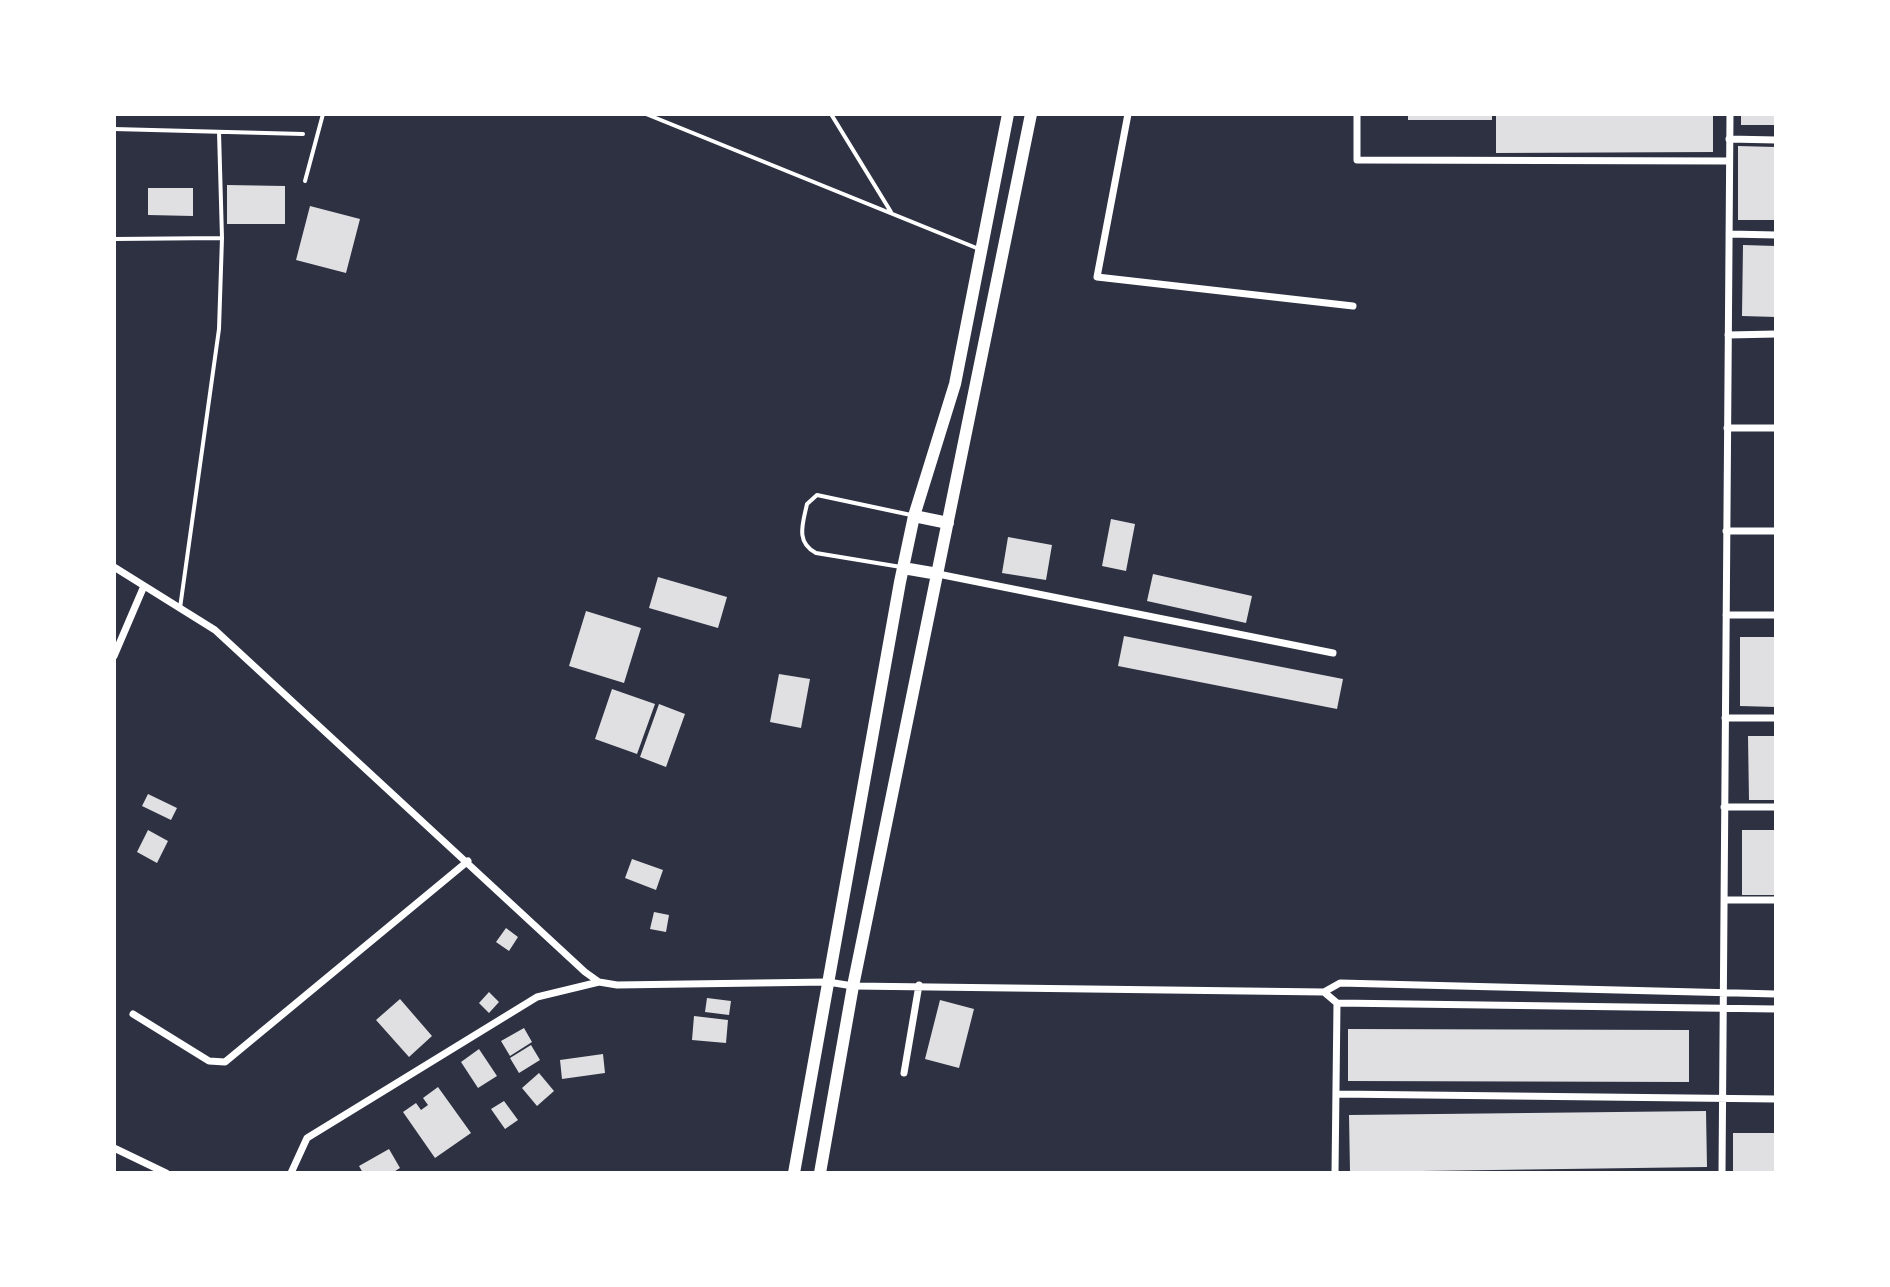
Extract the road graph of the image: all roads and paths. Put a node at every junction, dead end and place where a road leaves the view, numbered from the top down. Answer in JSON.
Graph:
{"nodes":[{"id":1,"x":323,"y":114,"type":"edge"},
{"id":2,"x":646,"y":114,"type":"edge"},
{"id":3,"x":831,"y":114,"type":"edge"},
{"id":4,"x":1008,"y":114,"type":"edge"},
{"id":5,"x":1031,"y":114,"type":"edge"},
{"id":6,"x":1128,"y":114,"type":"edge"},
{"id":7,"x":1357,"y":114,"type":"edge"},
{"id":8,"x":1730,"y":114,"type":"edge"},
{"id":9,"x":114,"y":129,"type":"edge"},
{"id":10,"x":219,"y":132,"type":"junction"},
{"id":11,"x":303,"y":134,"type":"dead end"},
{"id":12,"x":1729,"y":139,"type":"junction"},
{"id":13,"x":1776,"y":140,"type":"edge"},
{"id":14,"x":1729,"y":161,"type":"junction"},
{"id":15,"x":305,"y":181,"type":"dead end"},
{"id":16,"x":892,"y":214,"type":"junction"},
{"id":17,"x":1729,"y":234,"type":"junction"},
{"id":18,"x":1776,"y":235,"type":"edge"},
{"id":19,"x":222,"y":238,"type":"junction"},
{"id":20,"x":114,"y":239,"type":"edge"},
{"id":21,"x":981,"y":250,"type":"junction"},
{"id":22,"x":1353,"y":306,"type":"dead end"},
{"id":23,"x":1776,"y":334,"type":"edge"},
{"id":24,"x":1728,"y":335,"type":"junction"},
{"id":25,"x":1727,"y":428,"type":"junction"},
{"id":26,"x":1776,"y":428,"type":"edge"},
{"id":27,"x":914,"y":516,"type":"junction"},
{"id":28,"x":948,"y":523,"type":"junction"},
{"id":29,"x":1726,"y":531,"type":"junction"},
{"id":30,"x":1776,"y":531,"type":"edge"},
{"id":31,"x":114,"y":567,"type":"edge"},
{"id":32,"x":903,"y":568,"type":"junction"},
{"id":33,"x":938,"y":574,"type":"junction"},
{"id":34,"x":144,"y":586,"type":"junction"},
{"id":35,"x":180,"y":608,"type":"junction"},
{"id":36,"x":1726,"y":615,"type":"junction"},
{"id":37,"x":1776,"y":615,"type":"edge"},
{"id":38,"x":1333,"y":653,"type":"dead end"},
{"id":39,"x":114,"y":656,"type":"edge"},
{"id":40,"x":1725,"y":718,"type":"junction"},
{"id":41,"x":1776,"y":718,"type":"edge"},
{"id":42,"x":1724,"y":807,"type":"junction"},
{"id":43,"x":1776,"y":807,"type":"edge"},
{"id":44,"x":468,"y":861,"type":"junction"},
{"id":45,"x":1724,"y":900,"type":"junction"},
{"id":46,"x":1776,"y":900,"type":"edge"},
{"id":47,"x":599,"y":982,"type":"junction"},
{"id":48,"x":828,"y":982,"type":"junction"},
{"id":49,"x":919,"y":985,"type":"junction"},
{"id":50,"x":853,"y":986,"type":"junction"},
{"id":51,"x":1324,"y":992,"type":"junction"},
{"id":52,"x":1724,"y":993,"type":"junction"},
{"id":53,"x":1776,"y":994,"type":"edge"},
{"id":54,"x":1337,"y":1003,"type":"junction"},
{"id":55,"x":1724,"y":1009,"type":"junction"},
{"id":56,"x":1776,"y":1009,"type":"edge"},
{"id":57,"x":133,"y":1014,"type":"dead end"},
{"id":58,"x":904,"y":1073,"type":"dead end"},
{"id":59,"x":1336,"y":1094,"type":"junction"},
{"id":60,"x":1722,"y":1098,"type":"junction"},
{"id":61,"x":1776,"y":1099,"type":"edge"},
{"id":62,"x":114,"y":1148,"type":"edge"},
{"id":63,"x":166,"y":1173,"type":"edge"},
{"id":64,"x":291,"y":1173,"type":"edge"},
{"id":65,"x":794,"y":1173,"type":"edge"},
{"id":66,"x":820,"y":1173,"type":"edge"},
{"id":67,"x":1335,"y":1173,"type":"edge"},
{"id":68,"x":1722,"y":1173,"type":"edge"}],
"edges":[{"from":1,"to":15,"type":"lane"},
{"from":2,"to":16,"type":"lane"},
{"from":3,"to":16,"type":"lane"},
{"from":4,"to":21,"type":"main road"},
{"from":5,"to":28,"type":"main road"},
{"from":6,"to":22,"type":"street"},
{"from":7,"to":14,"type":"street"},
{"from":8,"to":12,"type":"street"},
{"from":9,"to":10,"type":"lane"},
{"from":10,"to":11,"type":"lane"},
{"from":10,"to":19,"type":"lane"},
{"from":12,"to":13,"type":"street"},
{"from":12,"to":14,"type":"street"},
{"from":14,"to":17,"type":"street"},
{"from":16,"to":21,"type":"lane"},
{"from":17,"to":18,"type":"street"},
{"from":17,"to":24,"type":"street"},
{"from":19,"to":20,"type":"lane"},
{"from":19,"to":35,"type":"lane"},
{"from":21,"to":27,"type":"main road"},
{"from":23,"to":24,"type":"street"},
{"from":24,"to":25,"type":"street"},
{"from":25,"to":26,"type":"street"},
{"from":25,"to":29,"type":"street"},
{"from":27,"to":28,"type":"main road"},
{"from":27,"to":32,"type":"main road"},
{"from":27,"to":32,"type":"lane"},
{"from":28,"to":33,"type":"main road"},
{"from":29,"to":30,"type":"street"},
{"from":29,"to":36,"type":"street"},
{"from":31,"to":34,"type":"street"},
{"from":32,"to":33,"type":"main road"},
{"from":32,"to":48,"type":"main road"},
{"from":33,"to":38,"type":"street"},
{"from":33,"to":50,"type":"main road"},
{"from":34,"to":35,"type":"street"},
{"from":34,"to":39,"type":"street"},
{"from":35,"to":44,"type":"street"},
{"from":36,"to":37,"type":"street"},
{"from":36,"to":40,"type":"street"},
{"from":40,"to":41,"type":"street"},
{"from":40,"to":42,"type":"street"},
{"from":42,"to":43,"type":"street"},
{"from":42,"to":45,"type":"street"},
{"from":44,"to":47,"type":"street"},
{"from":44,"to":57,"type":"street"},
{"from":45,"to":46,"type":"street"},
{"from":45,"to":52,"type":"street"},
{"from":47,"to":48,"type":"street"},
{"from":47,"to":64,"type":"street"},
{"from":48,"to":50,"type":"street"},
{"from":48,"to":65,"type":"main road"},
{"from":49,"to":50,"type":"street"},
{"from":49,"to":51,"type":"street"},
{"from":49,"to":58,"type":"street"},
{"from":50,"to":66,"type":"main road"},
{"from":51,"to":52,"type":"street"},
{"from":51,"to":54,"type":"street"},
{"from":52,"to":53,"type":"street"},
{"from":52,"to":55,"type":"street"},
{"from":54,"to":55,"type":"street"},
{"from":54,"to":59,"type":"street"},
{"from":55,"to":56,"type":"street"},
{"from":55,"to":60,"type":"street"},
{"from":59,"to":60,"type":"street"},
{"from":59,"to":67,"type":"street"},
{"from":60,"to":61,"type":"street"},
{"from":60,"to":68,"type":"street"},
{"from":62,"to":63,"type":"street"}]}
